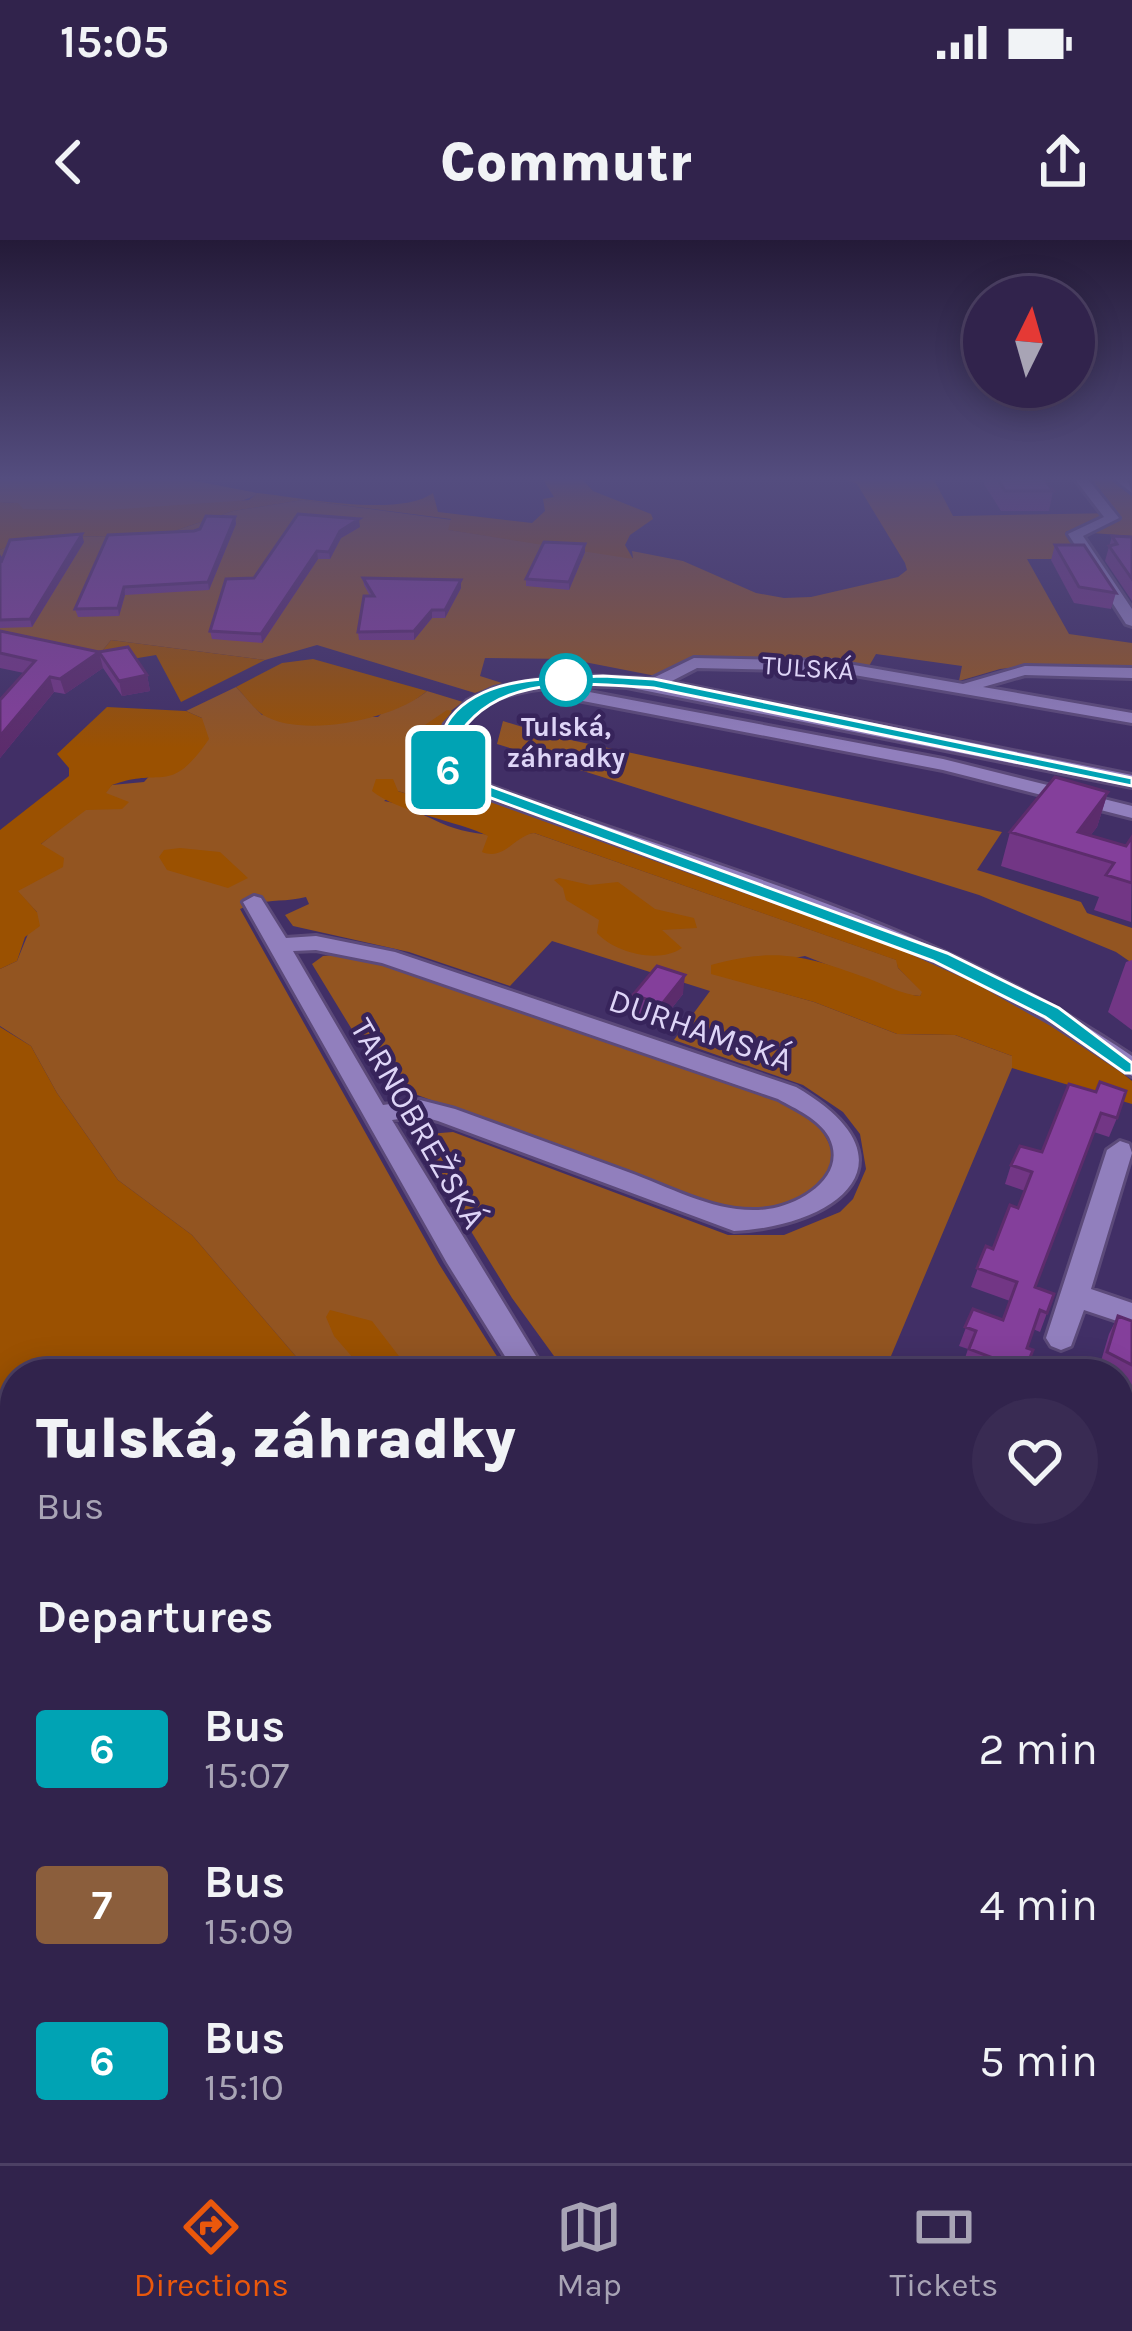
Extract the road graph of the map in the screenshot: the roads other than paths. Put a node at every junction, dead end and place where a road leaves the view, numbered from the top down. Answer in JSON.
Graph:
{"nodes":[{"id":1,"x":1098,"y":568,"type":"edge"},
{"id":2,"x":1132,"y":621,"type":"edge"},
{"id":3,"x":1132,"y":674,"type":"edge"},
{"id":4,"x":624,"y":681,"type":"junction"},
{"id":5,"x":535,"y":683,"type":"junction"},
{"id":6,"x":654,"y":684,"type":"junction"},
{"id":7,"x":966,"y":689,"type":"junction"},
{"id":8,"x":561,"y":692,"type":"junction"},
{"id":9,"x":617,"y":701,"type":"junction"},
{"id":10,"x":479,"y":702,"type":"junction"},
{"id":11,"x":1132,"y":705,"type":"edge"},
{"id":12,"x":1078,"y":709,"type":"junction"},
{"id":13,"x":1132,"y":718,"type":"edge"},
{"id":14,"x":1132,"y":782,"type":"edge"},
{"id":15,"x":1132,"y":812,"type":"edge"},
{"id":16,"x":254,"y":902,"type":"dead end"},
{"id":17,"x":280,"y":945,"type":"junction"},
{"id":18,"x":1132,"y":1068,"type":"edge"},
{"id":19,"x":376,"y":1114,"type":"junction"},
{"id":20,"x":1120,"y":1150,"type":"dead end"},
{"id":21,"x":1075,"y":1295,"type":"junction"},
{"id":22,"x":1132,"y":1315,"type":"edge"},
{"id":23,"x":1061,"y":1338,"type":"dead end"},
{"id":24,"x":522,"y":1359,"type":"edge"}],
"edges":[{"from":1,"to":2,"type":"street"},
{"from":3,"to":7,"type":"street","name":"TULSKÁ"},
{"from":4,"to":5,"type":"street","name":"TULSKÁ"},
{"from":4,"to":6,"type":"street","name":"TULSKÁ"},
{"from":4,"to":9,"type":"street"},
{"from":5,"to":8,"type":"street","name":"TULSKÁ"},
{"from":5,"to":10,"type":"street","name":"TULSKÁ"},
{"from":6,"to":7,"type":"street","name":"TULSKÁ"},
{"from":6,"to":14,"type":"street","name":"TULSKÁ"},
{"from":7,"to":12,"type":"street","name":"TULSKÁ"},
{"from":8,"to":9,"type":"street","name":"TULSKÁ"},
{"from":8,"to":10,"type":"street","name":"TULSKÁ"},
{"from":9,"to":15,"type":"street","name":"TULSKÁ"},
{"from":10,"to":18,"type":"street"},
{"from":11,"to":12,"type":"street","name":"TULSKÁ"},
{"from":12,"to":13,"type":"street","name":"TULSKÁ"},
{"from":16,"to":17,"type":"street","name":"TARNOBREŽSKÁ"},
{"from":17,"to":19,"type":"street","name":"TARNOBREŽSKÁ"},
{"from":17,"to":19,"type":"street","name":"DURHAMSKÁ"},
{"from":19,"to":24,"type":"street","name":"TARNOBREŽSKÁ"},
{"from":20,"to":21,"type":"street"},
{"from":21,"to":22,"type":"street"},
{"from":21,"to":23,"type":"street"}]}
